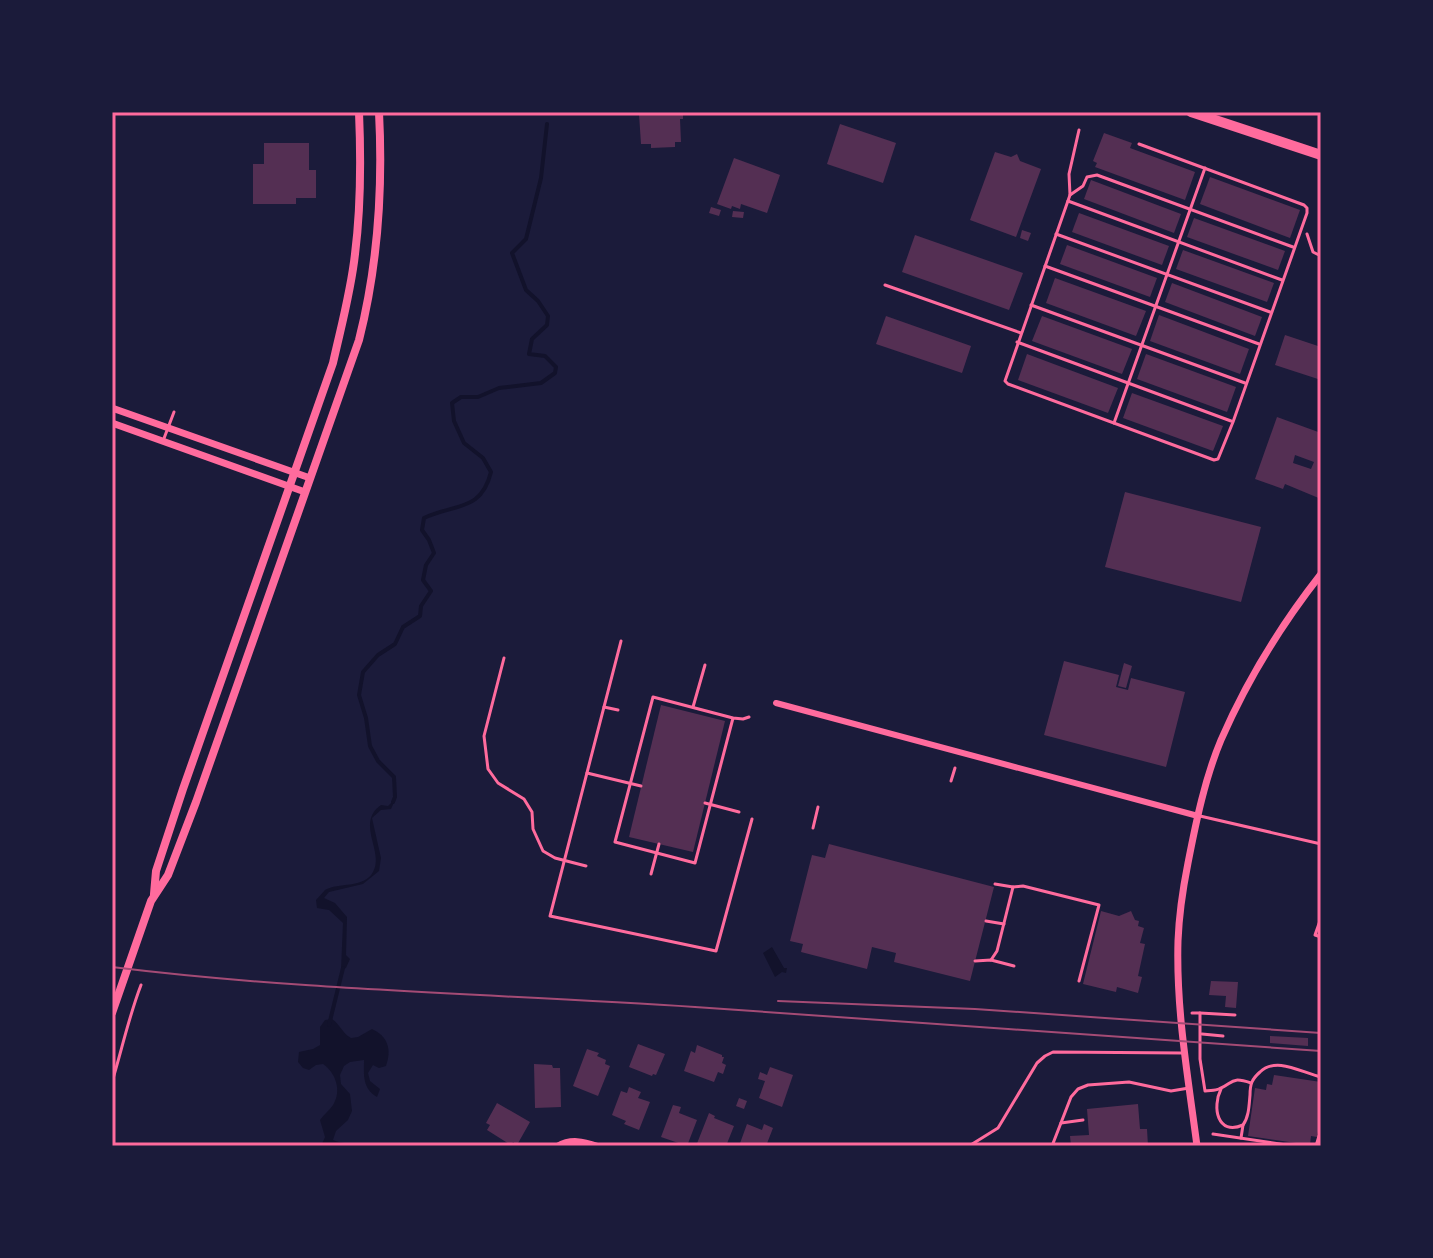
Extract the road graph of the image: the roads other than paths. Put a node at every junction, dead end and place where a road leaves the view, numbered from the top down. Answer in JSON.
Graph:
{"nodes":[{"id":1,"x":359,"y":112,"type":"edge"},
{"id":2,"x":379,"y":112,"type":"edge"},
{"id":3,"x":1191,"y":112,"type":"edge"},
{"id":4,"x":1079,"y":130,"type":"dead end"},
{"id":5,"x":1139,"y":144,"type":"dead end"},
{"id":6,"x":1321,"y":155,"type":"edge"},
{"id":7,"x":1205,"y":168,"type":"junction"},
{"id":8,"x":1070,"y":195,"type":"junction"},
{"id":9,"x":1068,"y":201,"type":"junction"},
{"id":10,"x":1190,"y":209,"type":"junction"},
{"id":11,"x":1056,"y":234,"type":"junction"},
{"id":12,"x":1178,"y":241,"type":"junction"},
{"id":13,"x":1295,"y":248,"type":"junction"},
{"id":14,"x":1045,"y":266,"type":"junction"},
{"id":15,"x":1167,"y":274,"type":"junction"},
{"id":16,"x":1283,"y":280,"type":"junction"},
{"id":17,"x":885,"y":285,"type":"dead end"},
{"id":18,"x":1031,"y":305,"type":"junction"},
{"id":19,"x":1155,"y":306,"type":"junction"},
{"id":20,"x":1272,"y":313,"type":"junction"},
{"id":21,"x":1021,"y":333,"type":"junction"},
{"id":22,"x":1017,"y":342,"type":"junction"},
{"id":23,"x":1141,"y":345,"type":"junction"},
{"id":24,"x":1260,"y":345,"type":"junction"},
{"id":25,"x":1128,"y":383,"type":"junction"},
{"id":26,"x":1246,"y":384,"type":"junction"},
{"id":27,"x":112,"y":408,"type":"edge"},
{"id":28,"x":174,"y":412,"type":"dead end"},
{"id":29,"x":1233,"y":422,"type":"junction"},
{"id":30,"x":112,"y":423,"type":"edge"},
{"id":31,"x":1114,"y":423,"type":"junction"},
{"id":32,"x":169,"y":428,"type":"junction"},
{"id":33,"x":163,"y":441,"type":"junction"},
{"id":34,"x":295,"y":473,"type":"junction"},
{"id":35,"x":310,"y":478,"type":"junction"},
{"id":36,"x":290,"y":487,"type":"junction"},
{"id":37,"x":305,"y":492,"type":"junction"},
{"id":38,"x":1321,"y":574,"type":"edge"},
{"id":39,"x":776,"y":703,"type":"dead end"},
{"id":40,"x":1198,"y":816,"type":"junction"},
{"id":41,"x":1321,"y":844,"type":"edge"},
{"id":42,"x":154,"y":894,"type":"junction"},
{"id":43,"x":1321,"y":918,"type":"edge"},
{"id":44,"x":1321,"y":937,"type":"edge"},
{"id":45,"x":112,"y":1013,"type":"edge"},
{"id":46,"x":1183,"y":1053,"type":"junction"},
{"id":47,"x":1189,"y":1088,"type":"junction"},
{"id":48,"x":1083,"y":1120,"type":"dead end"},
{"id":49,"x":1061,"y":1123,"type":"junction"},
{"id":50,"x":557,"y":1146,"type":"edge"},
{"id":51,"x":598,"y":1146,"type":"edge"},
{"id":52,"x":969,"y":1146,"type":"edge"},
{"id":53,"x":1052,"y":1146,"type":"edge"},
{"id":54,"x":1197,"y":1146,"type":"edge"}],
"edges":[{"from":1,"to":34,"type":"main road"},
{"from":2,"to":35,"type":"main road"},
{"from":3,"to":6,"type":"highway"},
{"from":4,"to":8,"type":"lane"},
{"from":5,"to":7,"type":"lane"},
{"from":7,"to":10,"type":"lane"},
{"from":7,"to":13,"type":"lane"},
{"from":8,"to":9,"type":"lane"},
{"from":8,"to":10,"type":"lane"},
{"from":9,"to":11,"type":"lane"},
{"from":9,"to":12,"type":"lane"},
{"from":10,"to":12,"type":"lane"},
{"from":10,"to":13,"type":"lane"},
{"from":11,"to":14,"type":"lane"},
{"from":11,"to":15,"type":"lane"},
{"from":12,"to":15,"type":"lane"},
{"from":12,"to":16,"type":"lane"},
{"from":13,"to":16,"type":"lane"},
{"from":14,"to":18,"type":"lane"},
{"from":14,"to":19,"type":"lane"},
{"from":15,"to":19,"type":"lane"},
{"from":15,"to":20,"type":"lane"},
{"from":16,"to":20,"type":"lane"},
{"from":17,"to":21,"type":"lane"},
{"from":18,"to":21,"type":"lane"},
{"from":18,"to":23,"type":"lane"},
{"from":19,"to":23,"type":"lane"},
{"from":19,"to":24,"type":"lane"},
{"from":20,"to":24,"type":"lane"},
{"from":21,"to":22,"type":"lane"},
{"from":22,"to":25,"type":"lane"},
{"from":22,"to":31,"type":"lane"},
{"from":23,"to":25,"type":"lane"},
{"from":23,"to":26,"type":"lane"},
{"from":24,"to":26,"type":"lane"},
{"from":25,"to":29,"type":"lane"},
{"from":25,"to":31,"type":"lane"},
{"from":26,"to":29,"type":"lane"},
{"from":27,"to":32,"type":"street"},
{"from":28,"to":32,"type":"lane"},
{"from":29,"to":31,"type":"lane"},
{"from":30,"to":33,"type":"street"},
{"from":32,"to":33,"type":"lane"},
{"from":32,"to":34,"type":"street"},
{"from":33,"to":36,"type":"street"},
{"from":34,"to":35,"type":"street"},
{"from":34,"to":36,"type":"main road"},
{"from":35,"to":37,"type":"main road"},
{"from":36,"to":37,"type":"street"},
{"from":36,"to":42,"type":"main road"},
{"from":37,"to":42,"type":"main road"},
{"from":38,"to":40,"type":"street"},
{"from":39,"to":40,"type":"street"},
{"from":40,"to":41,"type":"lane"},
{"from":40,"to":46,"type":"street"},
{"from":42,"to":45,"type":"main road"},
{"from":43,"to":44,"type":"lane"},
{"from":46,"to":47,"type":"street"},
{"from":46,"to":52,"type":"lane"},
{"from":47,"to":49,"type":"lane"},
{"from":47,"to":54,"type":"street"},
{"from":48,"to":49,"type":"lane"},
{"from":49,"to":53,"type":"lane"},
{"from":50,"to":51,"type":"street"}]}
